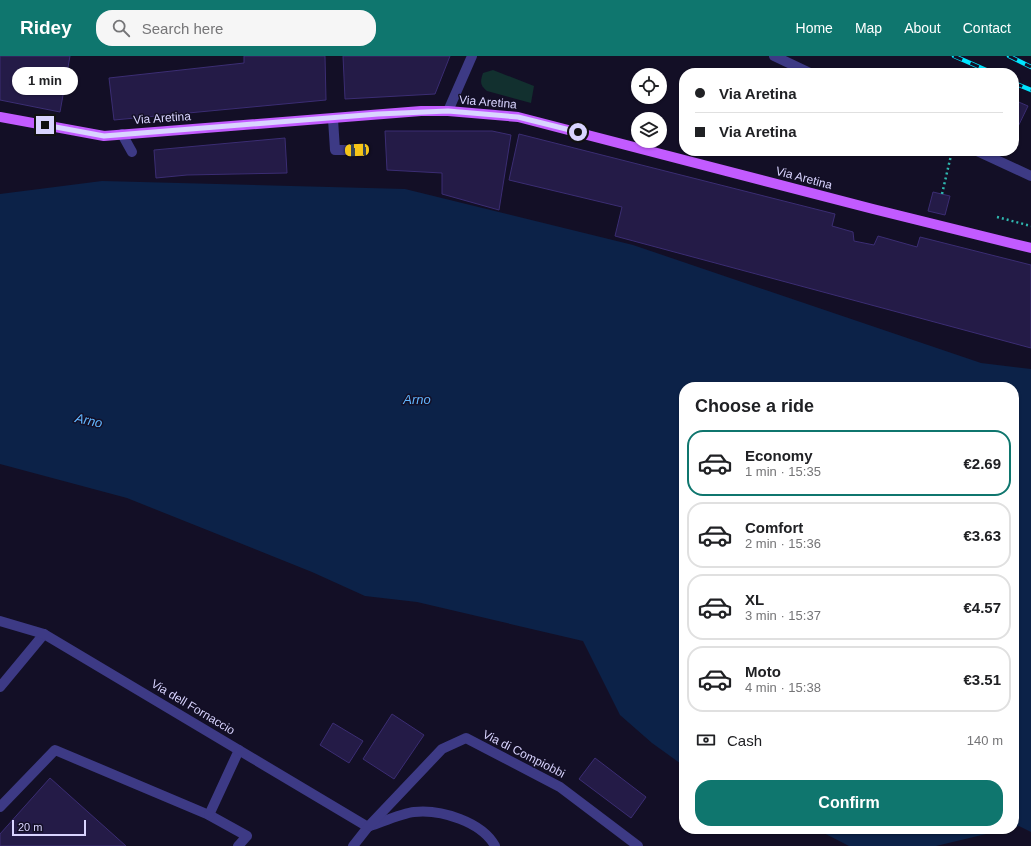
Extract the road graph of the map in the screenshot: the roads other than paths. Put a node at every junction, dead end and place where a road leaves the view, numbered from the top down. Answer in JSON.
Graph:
{"nodes":[{"id":1,"x":472,"y":56,"type":"edge"},
{"id":2,"x":774,"y":56,"type":"edge"},
{"id":3,"x":799,"y":68,"type":"edge"},
{"id":4,"x":448,"y":111,"type":"junction"},
{"id":5,"x":0,"y":117,"type":"edge"},
{"id":6,"x":333,"y":119,"type":"junction"},
{"id":7,"x":122,"y":134,"type":"junction"},
{"id":8,"x":357,"y":150,"type":"dead end"},
{"id":9,"x":132,"y":152,"type":"dead end"},
{"id":10,"x":988,"y":156,"type":"edge"},
{"id":11,"x":1031,"y":176,"type":"edge"},
{"id":12,"x":1031,"y":248,"type":"edge"},
{"id":13,"x":0,"y":621,"type":"edge"},
{"id":14,"x":44,"y":634,"type":"junction"},
{"id":15,"x":0,"y":687,"type":"edge"},
{"id":16,"x":239,"y":750,"type":"junction"},
{"id":17,"x":0,"y":807,"type":"edge"},
{"id":18,"x":209,"y":815,"type":"junction"},
{"id":19,"x":368,"y":827,"type":"junction"},
{"id":20,"x":238,"y":846,"type":"edge"},
{"id":21,"x":353,"y":846,"type":"edge"},
{"id":22,"x":496,"y":846,"type":"edge"},
{"id":23,"x":638,"y":846,"type":"edge"}],
"edges":[{"from":1,"to":4,"type":"street"},
{"from":2,"to":3,"type":"street"},
{"from":4,"to":6,"type":"main road","name":"Via Aretina"},
{"from":4,"to":12,"type":"main road","name":"Via Aretina"},
{"from":5,"to":7,"type":"main road","name":"Via Aretina"},
{"from":6,"to":7,"type":"main road","name":"Via Aretina"},
{"from":6,"to":8,"type":"street"},
{"from":7,"to":9,"type":"street"},
{"from":10,"to":11,"type":"street"},
{"from":13,"to":14,"type":"street","name":"Via dell Fornaccio"},
{"from":14,"to":15,"type":"street"},
{"from":14,"to":16,"type":"street","name":"Via dell Fornaccio"},
{"from":16,"to":18,"type":"street"},
{"from":16,"to":19,"type":"street","name":"Via dell Fornaccio"},
{"from":17,"to":18,"type":"street"},
{"from":18,"to":20,"type":"street"},
{"from":19,"to":21,"type":"street","name":"Via di Compiobbi"},
{"from":19,"to":22,"type":"street"},
{"from":19,"to":23,"type":"street","name":"Via di Compiobbi"}]}
